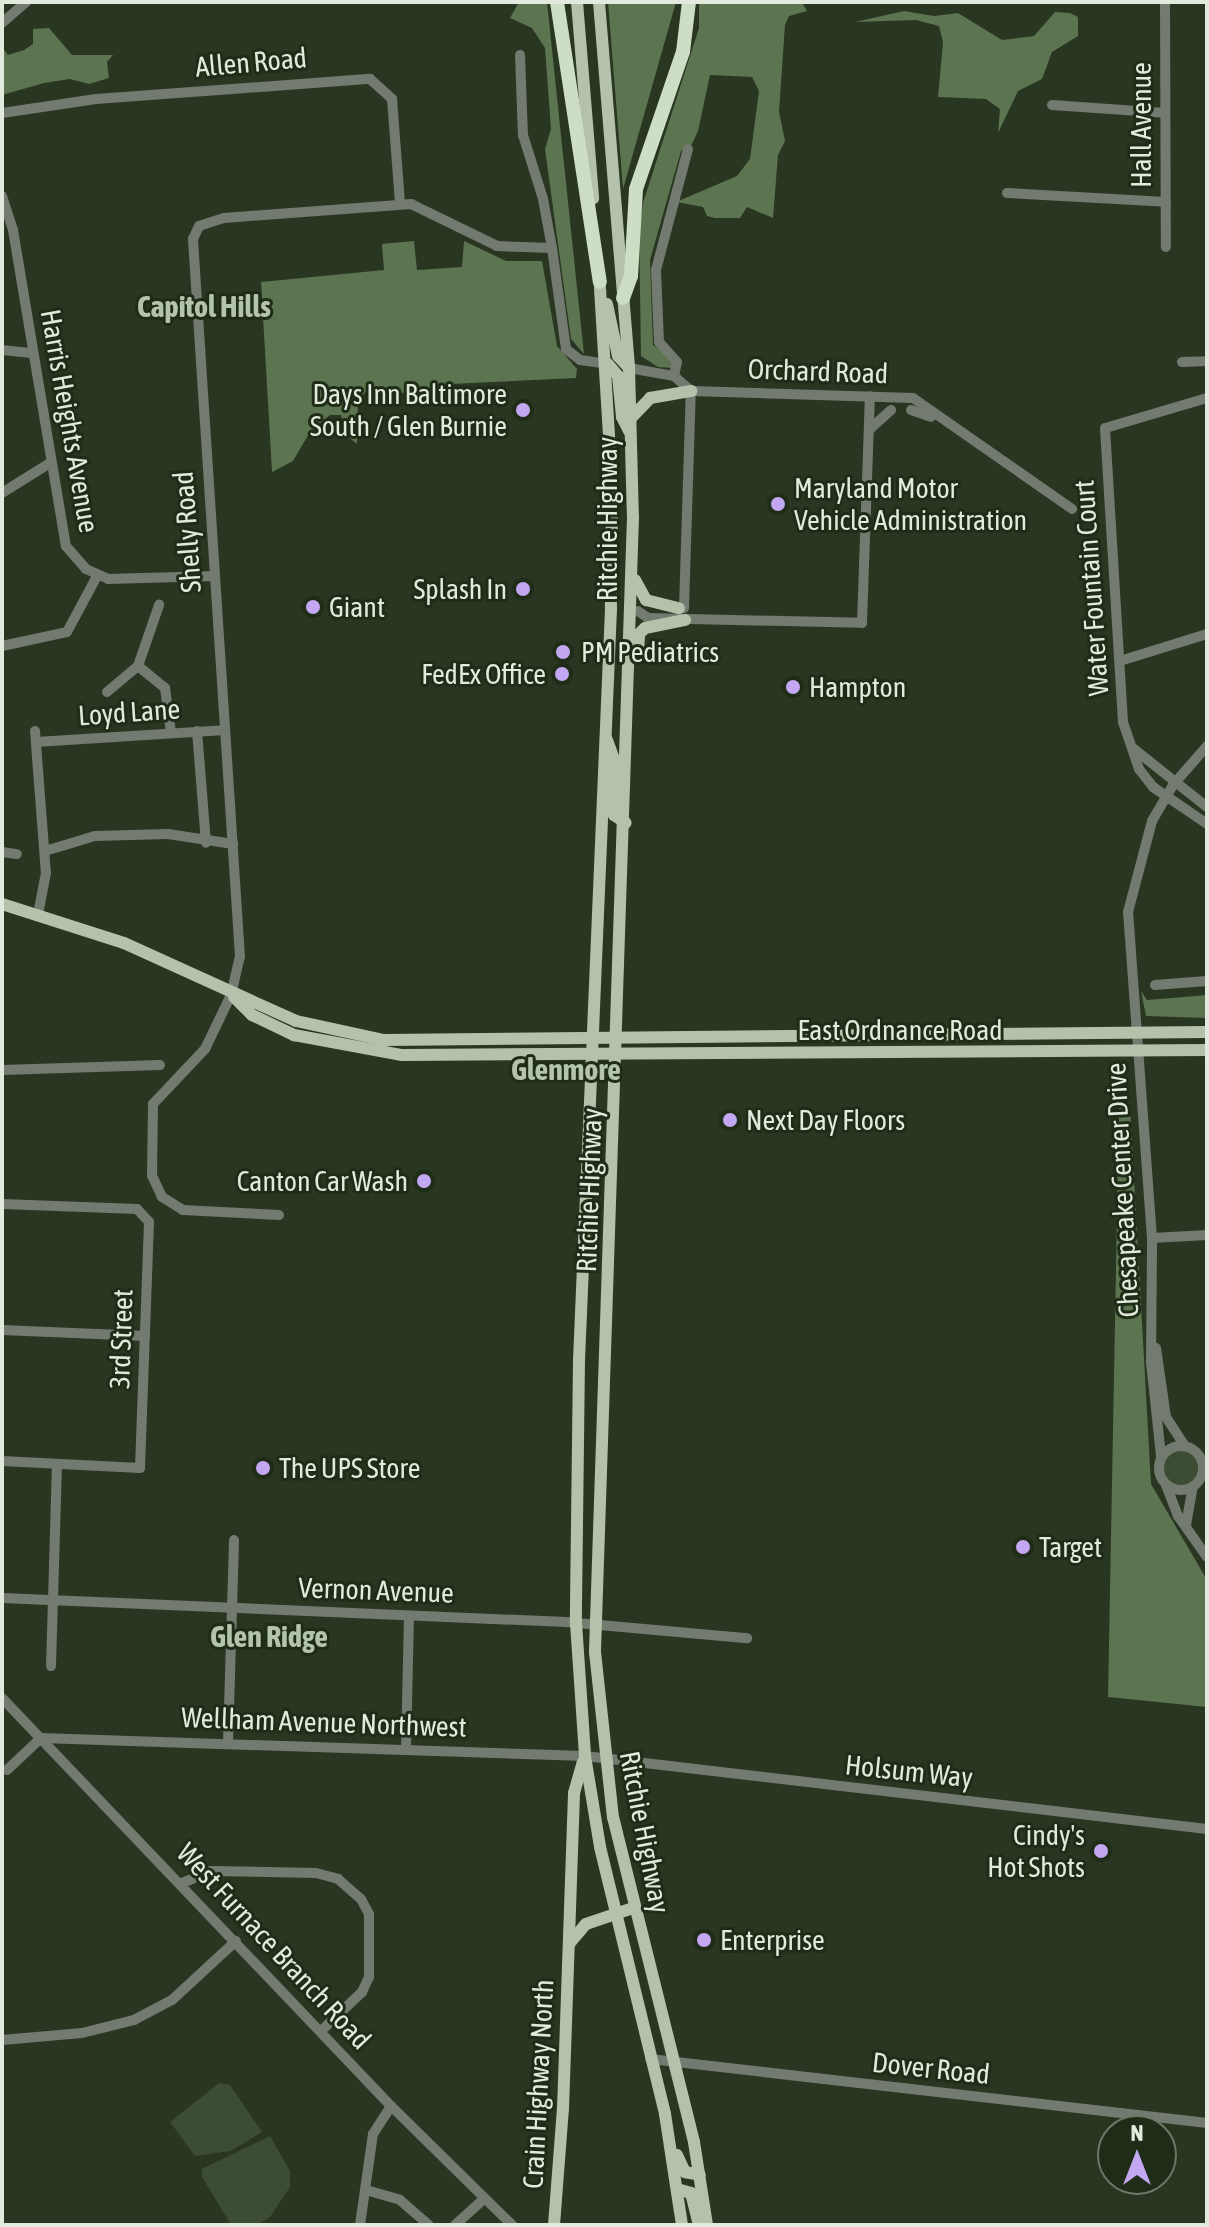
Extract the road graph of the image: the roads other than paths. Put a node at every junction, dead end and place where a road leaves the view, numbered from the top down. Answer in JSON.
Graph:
{"nodes":[{"id":1,"x":26,"y":2,"type":"edge"},
{"id":2,"x":557,"y":2,"type":"edge"},
{"id":3,"x":577,"y":2,"type":"edge"},
{"id":4,"x":599,"y":2,"type":"edge"},
{"id":5,"x":689,"y":2,"type":"edge"},
{"id":6,"x":1165,"y":2,"type":"edge"},
{"id":7,"x":2,"y":23,"type":"edge"},
{"id":8,"x":520,"y":55,"type":"dead end"},
{"id":9,"x":1052,"y":105,"type":"dead end"},
{"id":10,"x":2,"y":113,"type":"edge"},
{"id":11,"x":1165,"y":113,"type":"junction"},
{"id":12,"x":688,"y":149,"type":"dead end"},
{"id":13,"x":1007,"y":193,"type":"dead end"},
{"id":14,"x":2,"y":196,"type":"edge"},
{"id":15,"x":1166,"y":202,"type":"junction"},
{"id":16,"x":400,"y":204,"type":"junction"},
{"id":17,"x":8,"y":230,"type":"edge"},
{"id":18,"x":1166,"y":247,"type":"dead end"},
{"id":19,"x":552,"y":248,"type":"junction"},
{"id":20,"x":600,"y":282,"type":"junction"},
{"id":21,"x":623,"y":298,"type":"junction"},
{"id":22,"x":2,"y":350,"type":"edge"},
{"id":23,"x":32,"y":353,"type":"junction"},
{"id":24,"x":1207,"y":361,"type":"edge"},
{"id":25,"x":1182,"y":362,"type":"dead end"},
{"id":26,"x":608,"y":364,"type":"junction"},
{"id":27,"x":629,"y":368,"type":"junction"},
{"id":28,"x":674,"y":376,"type":"junction"},
{"id":29,"x":691,"y":391,"type":"junction"},
{"id":30,"x":870,"y":396,"type":"junction"},
{"id":31,"x":1207,"y":398,"type":"edge"},
{"id":32,"x":891,"y":410,"type":"dead end"},
{"id":33,"x":911,"y":410,"type":"dead end"},
{"id":34,"x":631,"y":418,"type":"junction"},
{"id":35,"x":871,"y":428,"type":"junction"},
{"id":36,"x":632,"y":437,"type":"junction"},
{"id":37,"x":969,"y":437,"type":"junction"},
{"id":38,"x":50,"y":463,"type":"junction"},
{"id":39,"x":2,"y":493,"type":"edge"},
{"id":40,"x":1072,"y":509,"type":"dead end"},
{"id":41,"x":632,"y":569,"type":"junction"},
{"id":42,"x":97,"y":576,"type":"junction"},
{"id":43,"x":214,"y":576,"type":"junction"},
{"id":44,"x":159,"y":605,"type":"dead end"},
{"id":45,"x":635,"y":610,"type":"junction"},
{"id":46,"x":683,"y":612,"type":"junction"},
{"id":47,"x":1207,"y":634,"type":"edge"},
{"id":48,"x":2,"y":646,"type":"edge"},
{"id":49,"x":1120,"y":661,"type":"junction"},
{"id":50,"x":138,"y":666,"type":"junction"},
{"id":51,"x":629,"y":687,"type":"junction"},
{"id":52,"x":107,"y":692,"type":"dead end"},
{"id":53,"x":225,"y":730,"type":"junction"},
{"id":54,"x":197,"y":731,"type":"junction"},
{"id":55,"x":171,"y":733,"type":"junction"},
{"id":56,"x":605,"y":733,"type":"junction"},
{"id":57,"x":1130,"y":744,"type":"junction"},
{"id":58,"x":1207,"y":746,"type":"edge"},
{"id":59,"x":1173,"y":785,"type":"junction"},
{"id":60,"x":1167,"y":796,"type":"junction"},
{"id":61,"x":1207,"y":807,"type":"edge"},
{"id":62,"x":626,"y":823,"type":"junction"},
{"id":63,"x":1207,"y":824,"type":"edge"},
{"id":64,"x":206,"y":843,"type":"junction"},
{"id":65,"x":233,"y":844,"type":"junction"},
{"id":66,"x":45,"y":851,"type":"junction"},
{"id":67,"x":2,"y":852,"type":"edge"},
{"id":68,"x":17,"y":854,"type":"dead end"},
{"id":69,"x":2,"y":904,"type":"edge"},
{"id":70,"x":38,"y":914,"type":"junction"},
{"id":71,"x":1207,"y":981,"type":"edge"},
{"id":72,"x":1155,"y":985,"type":"dead end"},
{"id":73,"x":231,"y":995,"type":"junction"},
{"id":74,"x":1207,"y":1032,"type":"edge"},
{"id":75,"x":1135,"y":1033,"type":"junction"},
{"id":76,"x":618,"y":1037,"type":"junction"},
{"id":77,"x":594,"y":1039,"type":"junction"},
{"id":78,"x":1207,"y":1050,"type":"edge"},
{"id":79,"x":1139,"y":1051,"type":"junction"},
{"id":80,"x":618,"y":1055,"type":"junction"},
{"id":81,"x":593,"y":1056,"type":"junction"},
{"id":82,"x":160,"y":1065,"type":"dead end"},
{"id":83,"x":2,"y":1070,"type":"edge"},
{"id":84,"x":2,"y":1204,"type":"edge"},
{"id":85,"x":279,"y":1215,"type":"dead end"},
{"id":86,"x":1207,"y":1235,"type":"edge"},
{"id":87,"x":1152,"y":1238,"type":"junction"},
{"id":88,"x":2,"y":1330,"type":"edge"},
{"id":89,"x":145,"y":1336,"type":"junction"},
{"id":90,"x":1155,"y":1346,"type":"junction"},
{"id":91,"x":1185,"y":1446,"type":"junction"},
{"id":92,"x":1161,"y":1456,"type":"junction"},
{"id":93,"x":2,"y":1461,"type":"edge"},
{"id":94,"x":57,"y":1464,"type":"junction"},
{"id":95,"x":1166,"y":1485,"type":"junction"},
{"id":96,"x":1193,"y":1487,"type":"junction"},
{"id":97,"x":1186,"y":1525,"type":"junction"},
{"id":98,"x":234,"y":1540,"type":"dead end"},
{"id":99,"x":1207,"y":1557,"type":"edge"},
{"id":100,"x":2,"y":1598,"type":"edge"},
{"id":101,"x":53,"y":1600,"type":"junction"},
{"id":102,"x":232,"y":1608,"type":"junction"},
{"id":103,"x":409,"y":1616,"type":"junction"},
{"id":104,"x":576,"y":1623,"type":"junction"},
{"id":105,"x":594,"y":1624,"type":"junction"},
{"id":106,"x":747,"y":1638,"type":"dead end"},
{"id":107,"x":51,"y":1666,"type":"dead end"},
{"id":108,"x":2,"y":1698,"type":"edge"},
{"id":109,"x":41,"y":1738,"type":"junction"},
{"id":110,"x":228,"y":1743,"type":"junction"},
{"id":111,"x":406,"y":1748,"type":"junction"},
{"id":112,"x":585,"y":1756,"type":"junction"},
{"id":113,"x":606,"y":1760,"type":"junction"},
{"id":114,"x":7,"y":1770,"type":"dead end"},
{"id":115,"x":1207,"y":1829,"type":"edge"},
{"id":116,"x":182,"y":1883,"type":"junction"},
{"id":117,"x":633,"y":1908,"type":"junction"},
{"id":118,"x":614,"y":1914,"type":"junction"},
{"id":119,"x":236,"y":1941,"type":"junction"},
{"id":120,"x":569,"y":1944,"type":"junction"},
{"id":121,"x":322,"y":2030,"type":"junction"},
{"id":122,"x":2,"y":2040,"type":"edge"},
{"id":123,"x":650,"y":2059,"type":"junction"},
{"id":124,"x":675,"y":2063,"type":"junction"},
{"id":125,"x":391,"y":2106,"type":"junction"},
{"id":126,"x":665,"y":2114,"type":"junction"},
{"id":127,"x":1207,"y":2123,"type":"edge"},
{"id":128,"x":700,"y":2175,"type":"junction"},
{"id":129,"x":677,"y":2189,"type":"junction"},
{"id":130,"x":366,"y":2190,"type":"junction"},
{"id":131,"x":483,"y":2200,"type":"junction"},
{"id":132,"x":360,"y":2225,"type":"edge"},
{"id":133,"x":429,"y":2225,"type":"edge"},
{"id":134,"x":455,"y":2225,"type":"edge"},
{"id":135,"x":512,"y":2225,"type":"edge"},
{"id":136,"x":554,"y":2225,"type":"edge"},
{"id":137,"x":682,"y":2225,"type":"edge"},
{"id":138,"x":699,"y":2225,"type":"edge"},
{"id":139,"x":707,"y":2225,"type":"edge"}],
"edges":[{"from":1,"to":7,"type":"street"},
{"from":2,"to":20,"type":"highway"},
{"from":3,"to":20,"type":"main road","name":"Ritchie Highway"},
{"from":4,"to":21,"type":"main road","name":"Ritchie Highway"},
{"from":5,"to":21,"type":"highway"},
{"from":6,"to":11,"type":"street","name":"Hall Avenue"},
{"from":8,"to":19,"type":"street"},
{"from":9,"to":11,"type":"street"},
{"from":10,"to":16,"type":"street","name":"Allen Road"},
{"from":11,"to":15,"type":"street","name":"Hall Avenue"},
{"from":12,"to":28,"type":"street"},
{"from":13,"to":15,"type":"street"},
{"from":14,"to":17,"type":"street","name":"Harris Heights Avenue"},
{"from":15,"to":18,"type":"street","name":"Hall Avenue"},
{"from":16,"to":19,"type":"street","name":"Shelly Road"},
{"from":16,"to":43,"type":"street","name":"Shelly Road"},
{"from":17,"to":23,"type":"street","name":"Harris Heights Avenue"},
{"from":19,"to":26,"type":"street"},
{"from":20,"to":26,"type":"main road","name":"Ritchie Highway"},
{"from":20,"to":27,"type":"main road"},
{"from":21,"to":27,"type":"main road","name":"Ritchie Highway"},
{"from":22,"to":23,"type":"street"},
{"from":23,"to":38,"type":"street","name":"Harris Heights Avenue"},
{"from":24,"to":25,"type":"street"},
{"from":26,"to":36,"type":"main road"},
{"from":26,"to":56,"type":"main road","name":"Ritchie Highway"},
{"from":27,"to":28,"type":"street"},
{"from":27,"to":34,"type":"main road","name":"Ritchie Highway"},
{"from":28,"to":29,"type":"street"},
{"from":29,"to":30,"type":"street","name":"Orchard Road"},
{"from":29,"to":34,"type":"main road"},
{"from":29,"to":46,"type":"street"},
{"from":30,"to":35,"type":"street"},
{"from":30,"to":37,"type":"street","name":"Orchard Road"},
{"from":31,"to":49,"type":"street","name":"Water Fountain Court"},
{"from":32,"to":35,"type":"street"},
{"from":33,"to":37,"type":"street"},
{"from":34,"to":36,"type":"main road","name":"Ritchie Highway"},
{"from":35,"to":46,"type":"street"},
{"from":36,"to":41,"type":"main road","name":"Ritchie Highway"},
{"from":37,"to":40,"type":"street","name":"Orchard Road"},
{"from":38,"to":39,"type":"street"},
{"from":38,"to":42,"type":"street","name":"Harris Heights Avenue"},
{"from":41,"to":45,"type":"main road","name":"Ritchie Highway"},
{"from":41,"to":46,"type":"main road"},
{"from":42,"to":43,"type":"street"},
{"from":42,"to":48,"type":"street"},
{"from":43,"to":53,"type":"street","name":"Shelly Road"},
{"from":44,"to":50,"type":"street"},
{"from":45,"to":46,"type":"street"},
{"from":45,"to":51,"type":"main road","name":"Ritchie Highway"},
{"from":46,"to":51,"type":"main road"},
{"from":47,"to":49,"type":"street"},
{"from":49,"to":57,"type":"street","name":"Water Fountain Court"},
{"from":50,"to":52,"type":"street"},
{"from":50,"to":55,"type":"street"},
{"from":51,"to":62,"type":"main road","name":"Ritchie Highway"},
{"from":53,"to":54,"type":"street","name":"Loyd Lane"},
{"from":53,"to":65,"type":"street","name":"Shelly Road"},
{"from":54,"to":55,"type":"street","name":"Loyd Lane"},
{"from":54,"to":64,"type":"street"},
{"from":55,"to":66,"type":"street","name":"Loyd Lane"},
{"from":56,"to":62,"type":"main road"},
{"from":56,"to":77,"type":"main road","name":"Ritchie Highway"},
{"from":57,"to":59,"type":"street"},
{"from":57,"to":60,"type":"street","name":"Water Fountain Court"},
{"from":58,"to":59,"type":"street","name":"Chesapeake Center Drive"},
{"from":59,"to":60,"type":"street","name":"Chesapeake Center Drive"},
{"from":59,"to":61,"type":"street"},
{"from":60,"to":63,"type":"street","name":"Water Fountain Court"},
{"from":60,"to":75,"type":"street","name":"Chesapeake Center Drive"},
{"from":62,"to":76,"type":"main road","name":"Ritchie Highway"},
{"from":64,"to":65,"type":"street"},
{"from":64,"to":66,"type":"street"},
{"from":65,"to":73,"type":"street","name":"Shelly Road"},
{"from":66,"to":70,"type":"street"},
{"from":67,"to":68,"type":"street"},
{"from":69,"to":70,"type":"main road"},
{"from":70,"to":73,"type":"main road"},
{"from":71,"to":72,"type":"street"},
{"from":73,"to":77,"type":"main road","name":"East Ordnance Road"},
{"from":73,"to":81,"type":"main road","name":"East Ordnance Road"},
{"from":73,"to":85,"type":"street","name":"Shelly Road"},
{"from":74,"to":75,"type":"main road","name":"East Ordnance Road"},
{"from":75,"to":76,"type":"main road","name":"East Ordnance Road"},
{"from":75,"to":79,"type":"street","name":"Chesapeake Center Drive"},
{"from":76,"to":77,"type":"main road","name":"East Ordnance Road"},
{"from":76,"to":80,"type":"main road","name":"Ritchie Highway"},
{"from":77,"to":81,"type":"main road","name":"Ritchie Highway"},
{"from":78,"to":79,"type":"main road","name":"East Ordnance Road"},
{"from":79,"to":80,"type":"main road","name":"East Ordnance Road"},
{"from":79,"to":87,"type":"street","name":"Chesapeake Center Drive"},
{"from":80,"to":81,"type":"main road","name":"East Ordnance Road"},
{"from":80,"to":105,"type":"main road","name":"Ritchie Highway"},
{"from":81,"to":104,"type":"main road","name":"Ritchie Highway"},
{"from":82,"to":83,"type":"street"},
{"from":84,"to":89,"type":"street","name":"3rd Street"},
{"from":86,"to":87,"type":"street"},
{"from":87,"to":90,"type":"street","name":"Chesapeake Center Drive"},
{"from":88,"to":89,"type":"street"},
{"from":89,"to":94,"type":"street","name":"3rd Street"},
{"from":90,"to":91,"type":"street"},
{"from":90,"to":92,"type":"street"},
{"from":91,"to":92,"type":"street"},
{"from":91,"to":96,"type":"street"},
{"from":92,"to":95,"type":"street"},
{"from":93,"to":94,"type":"street"},
{"from":94,"to":101,"type":"street"},
{"from":95,"to":96,"type":"street"},
{"from":95,"to":97,"type":"street"},
{"from":96,"to":97,"type":"street"},
{"from":97,"to":99,"type":"street"},
{"from":98,"to":102,"type":"street"},
{"from":100,"to":101,"type":"street","name":"Vernon Avenue"},
{"from":101,"to":102,"type":"street","name":"Vernon Avenue"},
{"from":101,"to":107,"type":"street"},
{"from":102,"to":103,"type":"street","name":"Vernon Avenue"},
{"from":102,"to":110,"type":"street"},
{"from":103,"to":104,"type":"street","name":"Vernon Avenue"},
{"from":103,"to":111,"type":"street"},
{"from":104,"to":105,"type":"street","name":"Vernon Avenue"},
{"from":104,"to":112,"type":"main road","name":"Ritchie Highway"},
{"from":105,"to":106,"type":"street","name":"Vernon Avenue"},
{"from":105,"to":113,"type":"main road","name":"Ritchie Highway"},
{"from":108,"to":109,"type":"street","name":"West Furnace Branch Road"},
{"from":109,"to":110,"type":"street","name":"Wellham Avenue Northwest"},
{"from":109,"to":114,"type":"street"},
{"from":109,"to":116,"type":"street","name":"West Furnace Branch Road"},
{"from":110,"to":111,"type":"street","name":"Wellham Avenue Northwest"},
{"from":111,"to":112,"type":"street","name":"Wellham Avenue Northwest"},
{"from":112,"to":113,"type":"street","name":"Wellham Avenue Northwest"},
{"from":112,"to":118,"type":"main road","name":"Ritchie Highway"},
{"from":112,"to":120,"type":"main road","name":"Crain Highway North"},
{"from":113,"to":115,"type":"street","name":"Holsum Way"},
{"from":113,"to":117,"type":"main road","name":"Ritchie Highway"},
{"from":116,"to":119,"type":"street","name":"West Furnace Branch Road"},
{"from":116,"to":121,"type":"street"},
{"from":117,"to":118,"type":"main road","name":"Crain Highway North"},
{"from":117,"to":124,"type":"main road","name":"Ritchie Highway"},
{"from":118,"to":120,"type":"main road","name":"Crain Highway North"},
{"from":118,"to":123,"type":"main road","name":"Ritchie Highway"},
{"from":119,"to":121,"type":"street","name":"West Furnace Branch Road"},
{"from":119,"to":122,"type":"street"},
{"from":120,"to":136,"type":"main road","name":"Crain Highway North"},
{"from":121,"to":125,"type":"street","name":"West Furnace Branch Road"},
{"from":123,"to":124,"type":"street","name":"Dover Road"},
{"from":123,"to":126,"type":"main road","name":"Ritchie Highway"},
{"from":124,"to":127,"type":"street","name":"Dover Road"},
{"from":124,"to":128,"type":"main road","name":"Ritchie Highway"},
{"from":125,"to":130,"type":"street"},
{"from":125,"to":131,"type":"street","name":"West Furnace Branch Road"},
{"from":126,"to":128,"type":"main road"},
{"from":126,"to":129,"type":"main road","name":"Ritchie Highway"},
{"from":128,"to":139,"type":"main road","name":"Ritchie Highway"},
{"from":129,"to":137,"type":"main road","name":"Ritchie Highway"},
{"from":129,"to":138,"type":"main road"},
{"from":130,"to":132,"type":"street"},
{"from":130,"to":133,"type":"street"},
{"from":131,"to":134,"type":"street"},
{"from":131,"to":135,"type":"street","name":"West Furnace Branch Road"}]}
